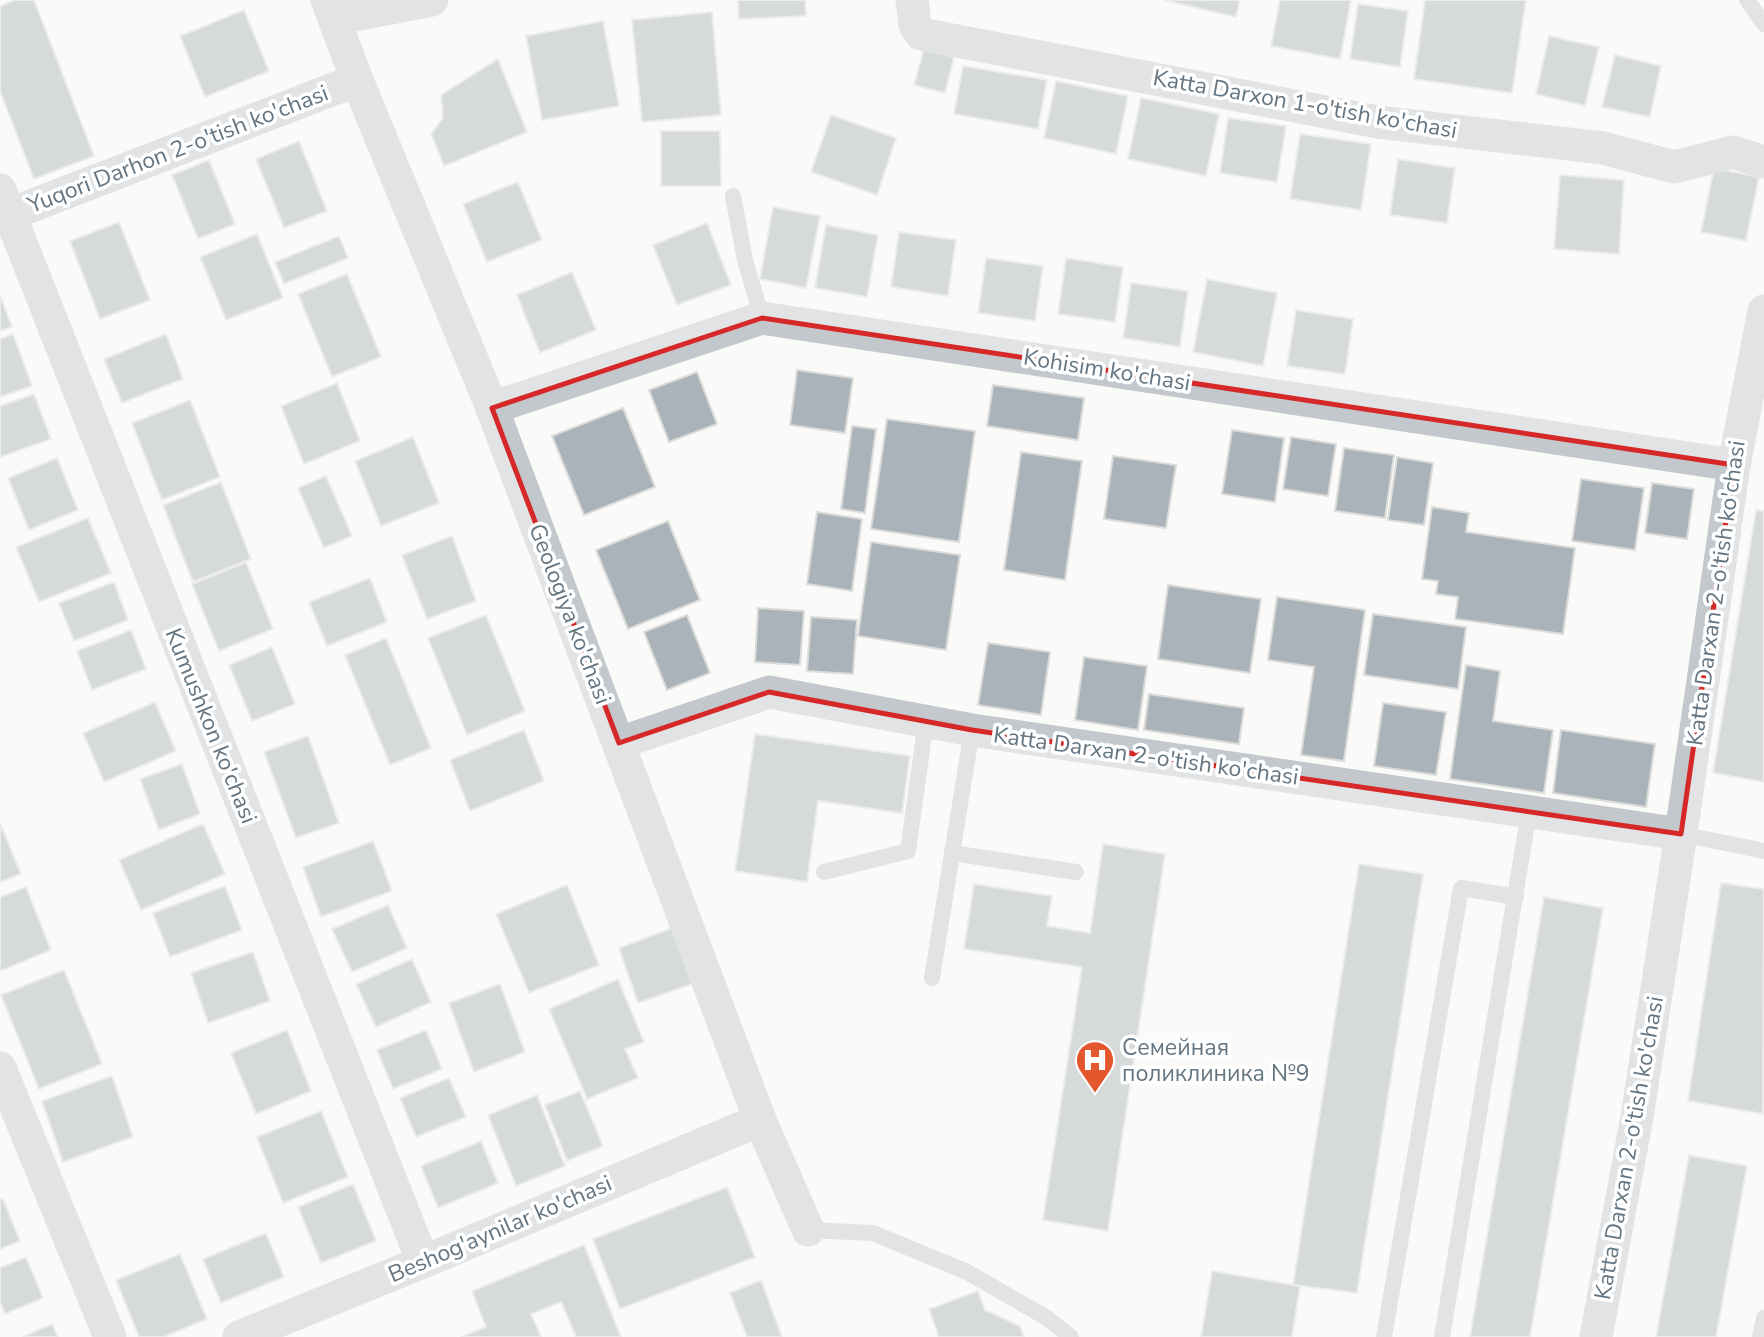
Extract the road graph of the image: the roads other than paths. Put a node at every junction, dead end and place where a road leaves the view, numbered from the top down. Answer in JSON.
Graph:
{"nodes":[{"id":1,"x":432,"y":0,"type":"edge"},
{"id":2,"x":912,"y":0,"type":"edge"},
{"id":3,"x":1747,"y":0,"type":"edge"},
{"id":4,"x":330,"y":10,"type":"edge"},
{"id":5,"x":1764,"y":24,"type":"edge"},
{"id":6,"x":357,"y":80,"type":"junction"},
{"id":7,"x":1764,"y":162,"type":"edge"},
{"id":8,"x":733,"y":196,"type":"dead end"},
{"id":9,"x":3,"y":208,"type":"edge"},
{"id":10,"x":1764,"y":311,"type":"edge"},
{"id":11,"x":762,"y":318,"type":"junction"},
{"id":12,"x":492,"y":408,"type":"junction"},
{"id":13,"x":1734,"y":465,"type":"junction"},
{"id":14,"x":926,"y":721,"type":"junction"},
{"id":15,"x":972,"y":730,"type":"junction"},
{"id":16,"x":619,"y":743,"type":"junction"},
{"id":17,"x":1529,"y":812,"type":"junction"},
{"id":18,"x":1681,"y":834,"type":"junction"},
{"id":19,"x":1764,"y":851,"type":"edge"},
{"id":20,"x":952,"y":853,"type":"junction"},
{"id":21,"x":824,"y":872,"type":"dead end"},
{"id":22,"x":1076,"y":872,"type":"dead end"},
{"id":23,"x":1516,"y":897,"type":"junction"},
{"id":24,"x":932,"y":978,"type":"dead end"},
{"id":25,"x":0,"y":1068,"type":"edge"},
{"id":26,"x":760,"y":1120,"type":"junction"},
{"id":27,"x":808,"y":1230,"type":"joint"},
{"id":28,"x":423,"y":1262,"type":"junction"},
{"id":29,"x":1764,"y":1318,"type":"edge"},
{"id":30,"x":110,"y":1337,"type":"edge"},
{"id":31,"x":239,"y":1337,"type":"edge"},
{"id":32,"x":1071,"y":1337,"type":"edge"},
{"id":33,"x":1384,"y":1337,"type":"edge"},
{"id":34,"x":1442,"y":1337,"type":"edge"},
{"id":35,"x":1596,"y":1337,"type":"edge"},
{"id":36,"x":1760,"y":1337,"type":"edge"}],
"edges":[{"from":1,"to":4,"type":"street"},
{"from":2,"to":7,"type":"street","name":"Katta Darxon 1-o'tish ko'chasi"},
{"from":3,"to":5,"type":"lane"},
{"from":4,"to":6,"type":"street","name":"Geologiya ko'chasi"},
{"from":6,"to":9,"type":"street","name":"Yuqori Darhon 2-o'tish ko'chasi"},
{"from":6,"to":12,"type":"street","name":"Geologiya ko'chasi"},
{"from":8,"to":11,"type":"lane"},
{"from":9,"to":28,"type":"street","name":"Kumushkon ko'chasi"},
{"from":10,"to":13,"type":"street","name":"Katta Darxan 2-o'tish ko'chasi"},
{"from":11,"to":12,"type":"street","name":"Kohisim ko'chasi"},
{"from":11,"to":13,"type":"street","name":"Kohisim ko'chasi"},
{"from":12,"to":16,"type":"street","name":"Geologiya ko'chasi"},
{"from":13,"to":18,"type":"street","name":"Katta Darxan 2-o'tish ko'chasi"},
{"from":14,"to":15,"type":"street","name":"Katta Darxan 2-o'tish ko'chasi"},
{"from":14,"to":16,"type":"street","name":"Katta Darxan 2-o'tish ko'chasi"},
{"from":14,"to":21,"type":"lane"},
{"from":15,"to":17,"type":"street","name":"Katta Darxan 2-o'tish ko'chasi"},
{"from":15,"to":20,"type":"lane"},
{"from":16,"to":26,"type":"street","name":"Geologiya ko'chasi"},
{"from":17,"to":18,"type":"street","name":"Katta Darxan 2-o'tish ko'chasi"},
{"from":17,"to":23,"type":"lane"},
{"from":18,"to":19,"type":"lane"},
{"from":18,"to":35,"type":"street","name":"Katta Darxan 2-o'tish ko'chasi"},
{"from":20,"to":22,"type":"lane"},
{"from":20,"to":24,"type":"lane"},
{"from":23,"to":33,"type":"lane"},
{"from":23,"to":34,"type":"lane"},
{"from":25,"to":30,"type":"street"},
{"from":26,"to":27,"type":"street","name":"Geologiya ko'chasi"},
{"from":26,"to":28,"type":"street","name":"Beshog'aynilar ko'chasi"},
{"from":27,"to":32,"type":"lane"},
{"from":28,"to":31,"type":"street","name":"Beshog'aynilar ko'chasi"},
{"from":29,"to":36,"type":"lane"}]}
